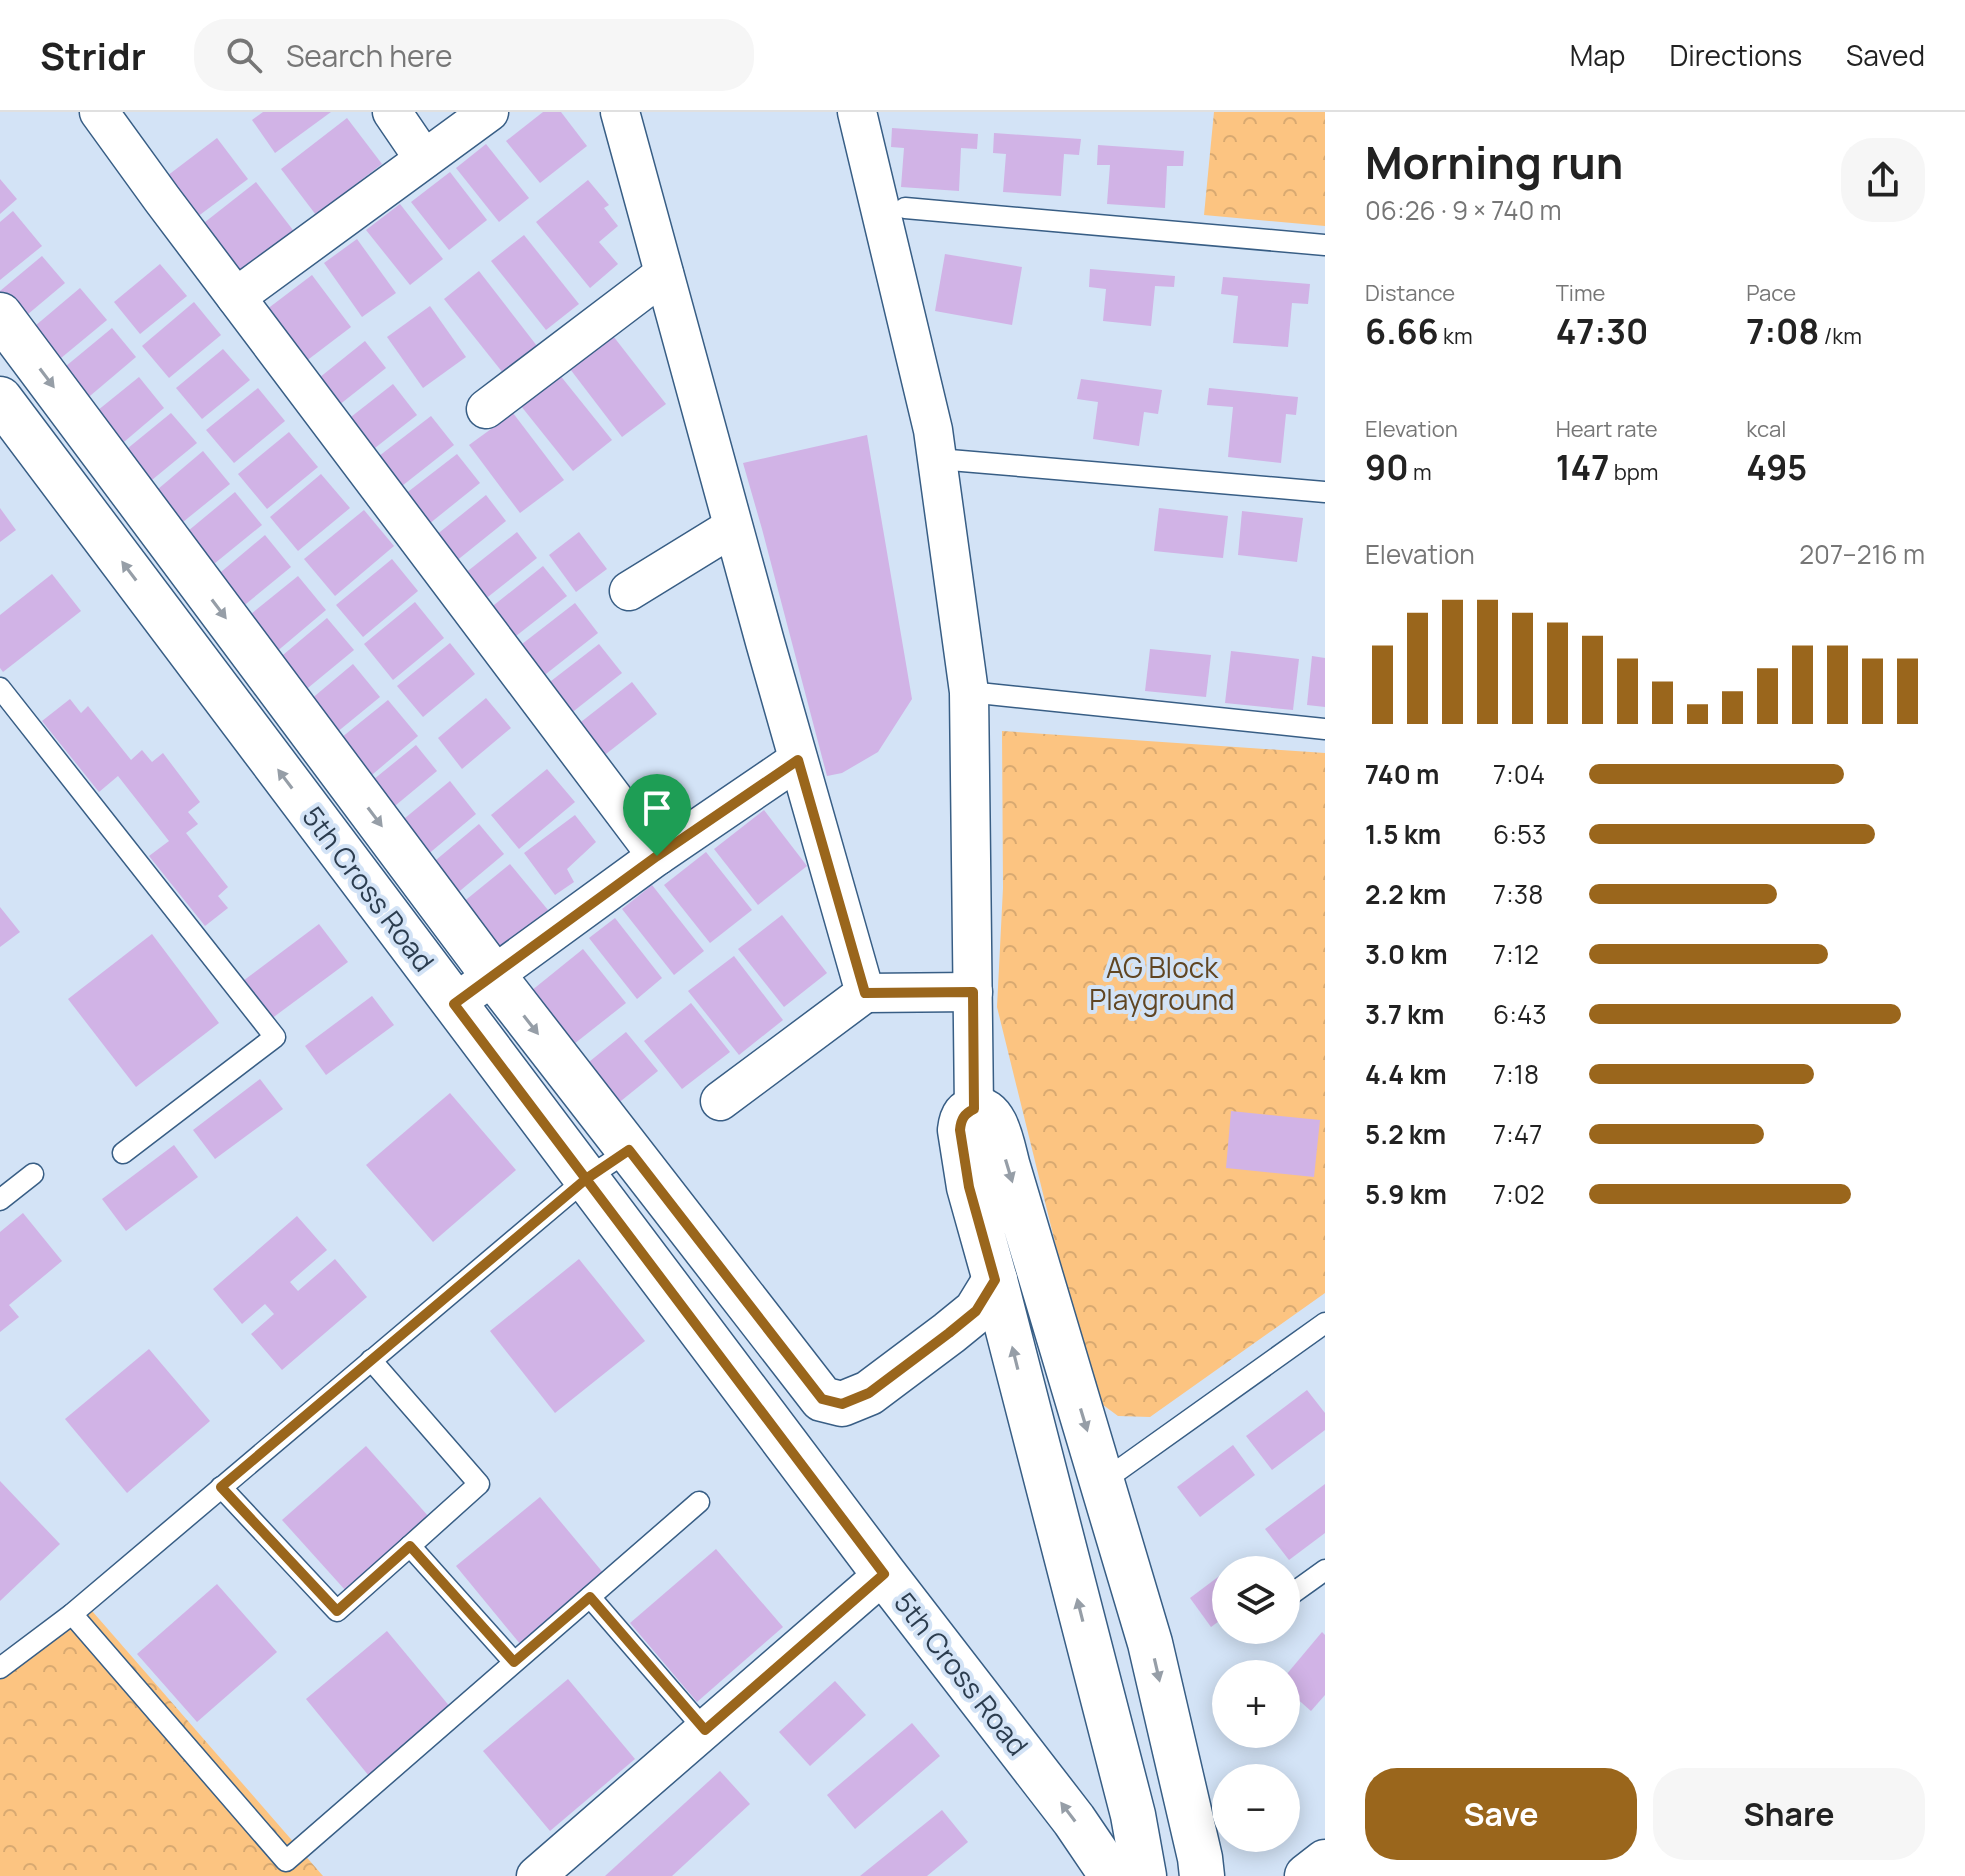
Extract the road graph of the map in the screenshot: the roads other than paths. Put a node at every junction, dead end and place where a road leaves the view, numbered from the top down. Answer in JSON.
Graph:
{"nodes":[{"id":1,"x":99,"y":112,"type":"edge"},
{"id":2,"x":392,"y":112,"type":"edge"},
{"id":3,"x":489,"y":112,"type":"edge"},
{"id":4,"x":620,"y":112,"type":"edge"},
{"id":5,"x":857,"y":112,"type":"edge"},
{"id":6,"x":424,"y":159,"type":"junction"},
{"id":7,"x":905,"y":208,"type":"dead end"},
{"id":8,"x":1325,"y":245,"type":"edge"},
{"id":9,"x":664,"y":274,"type":"junction"},
{"id":10,"x":236,"y":297,"type":"junction"},
{"id":11,"x":0,"y":315,"type":"edge"},
{"id":12,"x":0,"y":399,"type":"edge"},
{"id":13,"x":486,"y":409,"type":"dead end"},
{"id":14,"x":938,"y":459,"type":"junction"},
{"id":15,"x":1325,"y":492,"type":"edge"},
{"id":16,"x":733,"y":527,"type":"junction"},
{"id":17,"x":629,"y":591,"type":"dead end"},
{"id":18,"x":969,"y":692,"type":"junction"},
{"id":19,"x":2,"y":695,"type":"edge"},
{"id":20,"x":1325,"y":729,"type":"edge"},
{"id":21,"x":798,"y":760,"type":"junction"},
{"id":22,"x":657,"y":856,"type":"junction"},
{"id":23,"x":493,"y":975,"type":"junction"},
{"id":24,"x":973,"y":992,"type":"junction"},
{"id":25,"x":865,"y":993,"type":"junction"},
{"id":26,"x":454,"y":1004,"type":"junction"},
{"id":27,"x":720,"y":1101,"type":"dead end"},
{"id":28,"x":974,"y":1109,"type":"junction"},
{"id":29,"x":629,"y":1150,"type":"junction"},
{"id":30,"x":123,"y":1153,"type":"dead end"},
{"id":31,"x":33,"y":1174,"type":"dead end"},
{"id":32,"x":586,"y":1179,"type":"junction"},
{"id":33,"x":0,"y":1200,"type":"edge"},
{"id":34,"x":995,"y":1280,"type":"junction"},
{"id":35,"x":1325,"y":1323,"type":"edge"},
{"id":36,"x":371,"y":1360,"type":"junction"},
{"id":37,"x":1102,"y":1482,"type":"junction"},
{"id":38,"x":221,"y":1487,"type":"junction"},
{"id":39,"x":699,"y":1502,"type":"dead end"},
{"id":40,"x":410,"y":1546,"type":"junction"},
{"id":41,"x":1325,"y":1570,"type":"edge"},
{"id":42,"x":884,"y":1574,"type":"junction"},
{"id":43,"x":1300,"y":1588,"type":"edge"},
{"id":44,"x":590,"y":1597,"type":"junction"},
{"id":45,"x":72,"y":1614,"type":"junction"},
{"id":46,"x":514,"y":1662,"type":"junction"},
{"id":47,"x":0,"y":1668,"type":"edge"},
{"id":48,"x":705,"y":1730,"type":"junction"},
{"id":49,"x":1325,"y":1862,"type":"edge"},
{"id":50,"x":536,"y":1876,"type":"edge"},
{"id":51,"x":1112,"y":1876,"type":"edge"},
{"id":52,"x":1144,"y":1876,"type":"edge"},
{"id":53,"x":1202,"y":1876,"type":"edge"},
{"id":54,"x":1307,"y":1876,"type":"edge"}],
"edges":[{"from":1,"to":10,"type":"street"},
{"from":2,"to":6,"type":"street"},
{"from":3,"to":6,"type":"street"},
{"from":4,"to":9,"type":"street"},
{"from":5,"to":14,"type":"street"},
{"from":6,"to":10,"type":"street"},
{"from":7,"to":8,"type":"lane"},
{"from":9,"to":13,"type":"street"},
{"from":9,"to":16,"type":"street"},
{"from":10,"to":22,"type":"street"},
{"from":11,"to":23,"type":"street","name":"5th Cross Road","one_way":true},
{"from":26,"to":12,"type":"street","name":"5th Cross Road","one_way":true},
{"from":14,"to":15,"type":"lane"},
{"from":14,"to":18,"type":"street"},
{"from":16,"to":17,"type":"street"},
{"from":16,"to":21,"type":"street"},
{"from":18,"to":20,"type":"lane"},
{"from":18,"to":24,"type":"street"},
{"from":19,"to":30,"type":"lane"},
{"from":21,"to":22,"type":"street"},
{"from":21,"to":25,"type":"street"},
{"from":22,"to":23,"type":"street"},
{"from":23,"to":26,"type":"street"},
{"from":23,"to":29,"type":"street","name":"5th Cross Road","one_way":true},
{"from":24,"to":25,"type":"street"},
{"from":24,"to":28,"type":"street"},
{"from":25,"to":27,"type":"street"},
{"from":26,"to":32,"type":"street","name":"5th Cross Road"},
{"from":28,"to":34,"type":"street"},
{"from":28,"to":37,"type":"street","one_way":true},
{"from":29,"to":32,"type":"lane"},
{"from":29,"to":34,"type":"street","name":"5th Cross Road"},
{"from":31,"to":33,"type":"lane"},
{"from":32,"to":36,"type":"lane"},
{"from":32,"to":42,"type":"street","name":"5th Cross Road"},
{"from":52,"to":34,"type":"street","one_way":true},
{"from":35,"to":37,"type":"lane"},
{"from":36,"to":38,"type":"lane"},
{"from":36,"to":40,"type":"lane"},
{"from":37,"to":53,"type":"street","one_way":true},
{"from":38,"to":40,"type":"lane"},
{"from":38,"to":45,"type":"lane"},
{"from":39,"to":44,"type":"lane"},
{"from":40,"to":46,"type":"lane"},
{"from":41,"to":43,"type":"lane"},
{"from":42,"to":48,"type":"street"},
{"from":51,"to":42,"type":"street","name":"5th Cross Road","one_way":true},
{"from":44,"to":46,"type":"lane"},
{"from":44,"to":48,"type":"lane"},
{"from":45,"to":46,"type":"lane"},
{"from":45,"to":47,"type":"lane"},
{"from":48,"to":50,"type":"street"},
{"from":49,"to":54,"type":"street"}]}
